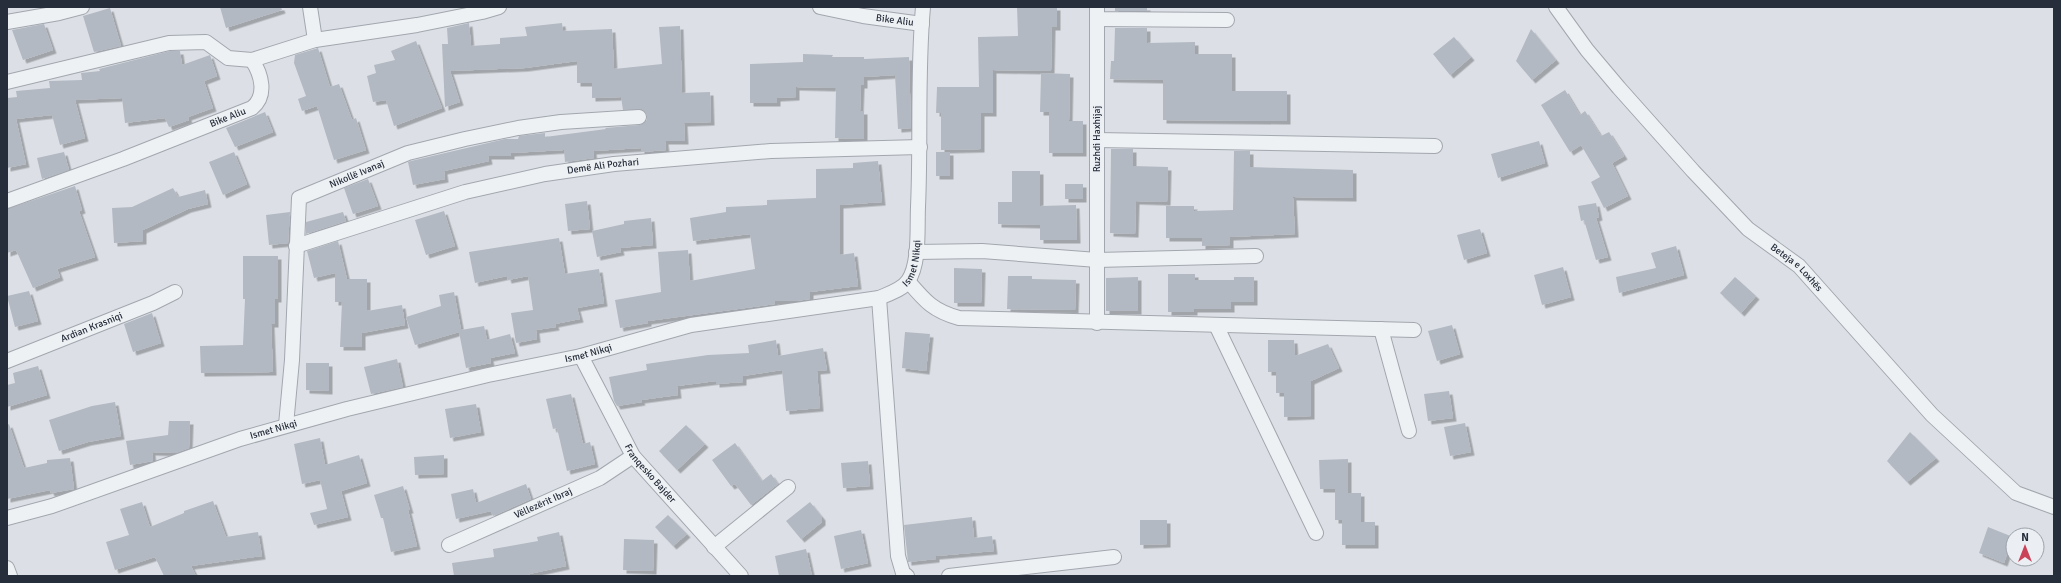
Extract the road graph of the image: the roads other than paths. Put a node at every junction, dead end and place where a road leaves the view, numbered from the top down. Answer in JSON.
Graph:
{"nodes":[{"id":1,"x":82,"y":7,"type":"edge"},
{"id":2,"x":310,"y":7,"type":"edge"},
{"id":3,"x":498,"y":7,"type":"edge"},
{"id":4,"x":820,"y":7,"type":"edge"},
{"id":5,"x":923,"y":7,"type":"edge"},
{"id":6,"x":1556,"y":7,"type":"edge"},
{"id":7,"x":481,"y":10,"type":"edge"},
{"id":8,"x":1097,"y":13,"type":"edge"},
{"id":9,"x":1227,"y":20,"type":"dead end"},
{"id":10,"x":7,"y":22,"type":"edge"},
{"id":11,"x":922,"y":24,"type":"junction"},
{"id":12,"x":315,"y":40,"type":"junction"},
{"id":13,"x":252,"y":60,"type":"junction"},
{"id":14,"x":7,"y":82,"type":"edge"},
{"id":15,"x":639,"y":117,"type":"dead end"},
{"id":16,"x":1097,"y":140,"type":"junction"},
{"id":17,"x":1434,"y":146,"type":"dead end"},
{"id":18,"x":920,"y":147,"type":"junction"},
{"id":19,"x":7,"y":201,"type":"edge"},
{"id":20,"x":296,"y":246,"type":"junction"},
{"id":21,"x":916,"y":252,"type":"junction"},
{"id":22,"x":1256,"y":256,"type":"dead end"},
{"id":23,"x":1097,"y":260,"type":"junction"},
{"id":24,"x":908,"y":282,"type":"junction"},
{"id":25,"x":176,"y":292,"type":"dead end"},
{"id":26,"x":879,"y":298,"type":"junction"},
{"id":27,"x":1098,"y":323,"type":"junction"},
{"id":28,"x":1216,"y":325,"type":"junction"},
{"id":29,"x":1381,"y":330,"type":"junction"},
{"id":30,"x":1414,"y":330,"type":"dead end"},
{"id":31,"x":580,"y":356,"type":"junction"},
{"id":32,"x":7,"y":361,"type":"edge"},
{"id":33,"x":286,"y":425,"type":"junction"},
{"id":34,"x":1409,"y":432,"type":"dead end"},
{"id":35,"x":633,"y":456,"type":"junction"},
{"id":36,"x":788,"y":487,"type":"dead end"},
{"id":37,"x":2054,"y":507,"type":"edge"},
{"id":38,"x":7,"y":518,"type":"edge"},
{"id":39,"x":1316,"y":533,"type":"dead end"},
{"id":40,"x":449,"y":545,"type":"dead end"},
{"id":41,"x":714,"y":547,"type":"junction"},
{"id":42,"x":1114,"y":556,"type":"dead end"},
{"id":43,"x":741,"y":576,"type":"edge"},
{"id":44,"x":907,"y":576,"type":"edge"},
{"id":45,"x":949,"y":576,"type":"edge"}],
"edges":[{"from":1,"to":10,"type":"street"},
{"from":2,"to":12,"type":"street"},
{"from":3,"to":7,"type":"street"},
{"from":4,"to":11,"type":"street","name":"Bike Aliu"},
{"from":5,"to":11,"type":"street","name":"Ismet Nikqi"},
{"from":6,"to":37,"type":"street","name":"Beteja e Loxhës"},
{"from":7,"to":12,"type":"street"},
{"from":8,"to":9,"type":"street","name":"Ruzhdi Haxhijaj"},
{"from":8,"to":16,"type":"street","name":"Ruzhdi Haxhijaj"},
{"from":11,"to":18,"type":"street","name":"Ismet Nikqi"},
{"from":12,"to":13,"type":"street"},
{"from":13,"to":14,"type":"street"},
{"from":13,"to":19,"type":"street","name":"Bike Aliu"},
{"from":15,"to":20,"type":"street","name":"Nikollë Ivanaj"},
{"from":16,"to":17,"type":"street"},
{"from":16,"to":23,"type":"street","name":"Ruzhdi Haxhijaj"},
{"from":18,"to":20,"type":"street","name":"Demë Ali Pozhari"},
{"from":18,"to":21,"type":"street","name":"Ismet Nikqi"},
{"from":20,"to":33,"type":"street","name":"Nikollë Ivanaj"},
{"from":21,"to":23,"type":"street"},
{"from":21,"to":24,"type":"street","name":"Ismet Nikqi"},
{"from":22,"to":23,"type":"street"},
{"from":23,"to":27,"type":"street","name":"Ruzhdi Haxhijaj"},
{"from":24,"to":26,"type":"street","name":"Ismet Nikqi"},
{"from":24,"to":27,"type":"street"},
{"from":25,"to":32,"type":"street","name":"Ardian Krasniqi"},
{"from":26,"to":31,"type":"street","name":"Ismet Nikqi"},
{"from":26,"to":44,"type":"street"},
{"from":27,"to":28,"type":"street"},
{"from":28,"to":29,"type":"street"},
{"from":28,"to":39,"type":"street"},
{"from":29,"to":30,"type":"street"},
{"from":29,"to":34,"type":"street"},
{"from":31,"to":33,"type":"street","name":"Ismet Nikqi"},
{"from":31,"to":35,"type":"street","name":"Franqesko Bajder"},
{"from":33,"to":38,"type":"street","name":"Ismet Nikqi"},
{"from":35,"to":40,"type":"street","name":"Vëllezërit Ibraj"},
{"from":35,"to":41,"type":"street","name":"Franqesko Bajder"},
{"from":36,"to":41,"type":"street"},
{"from":41,"to":43,"type":"street","name":"Franqesko Bajder"},
{"from":42,"to":45,"type":"street"}]}
